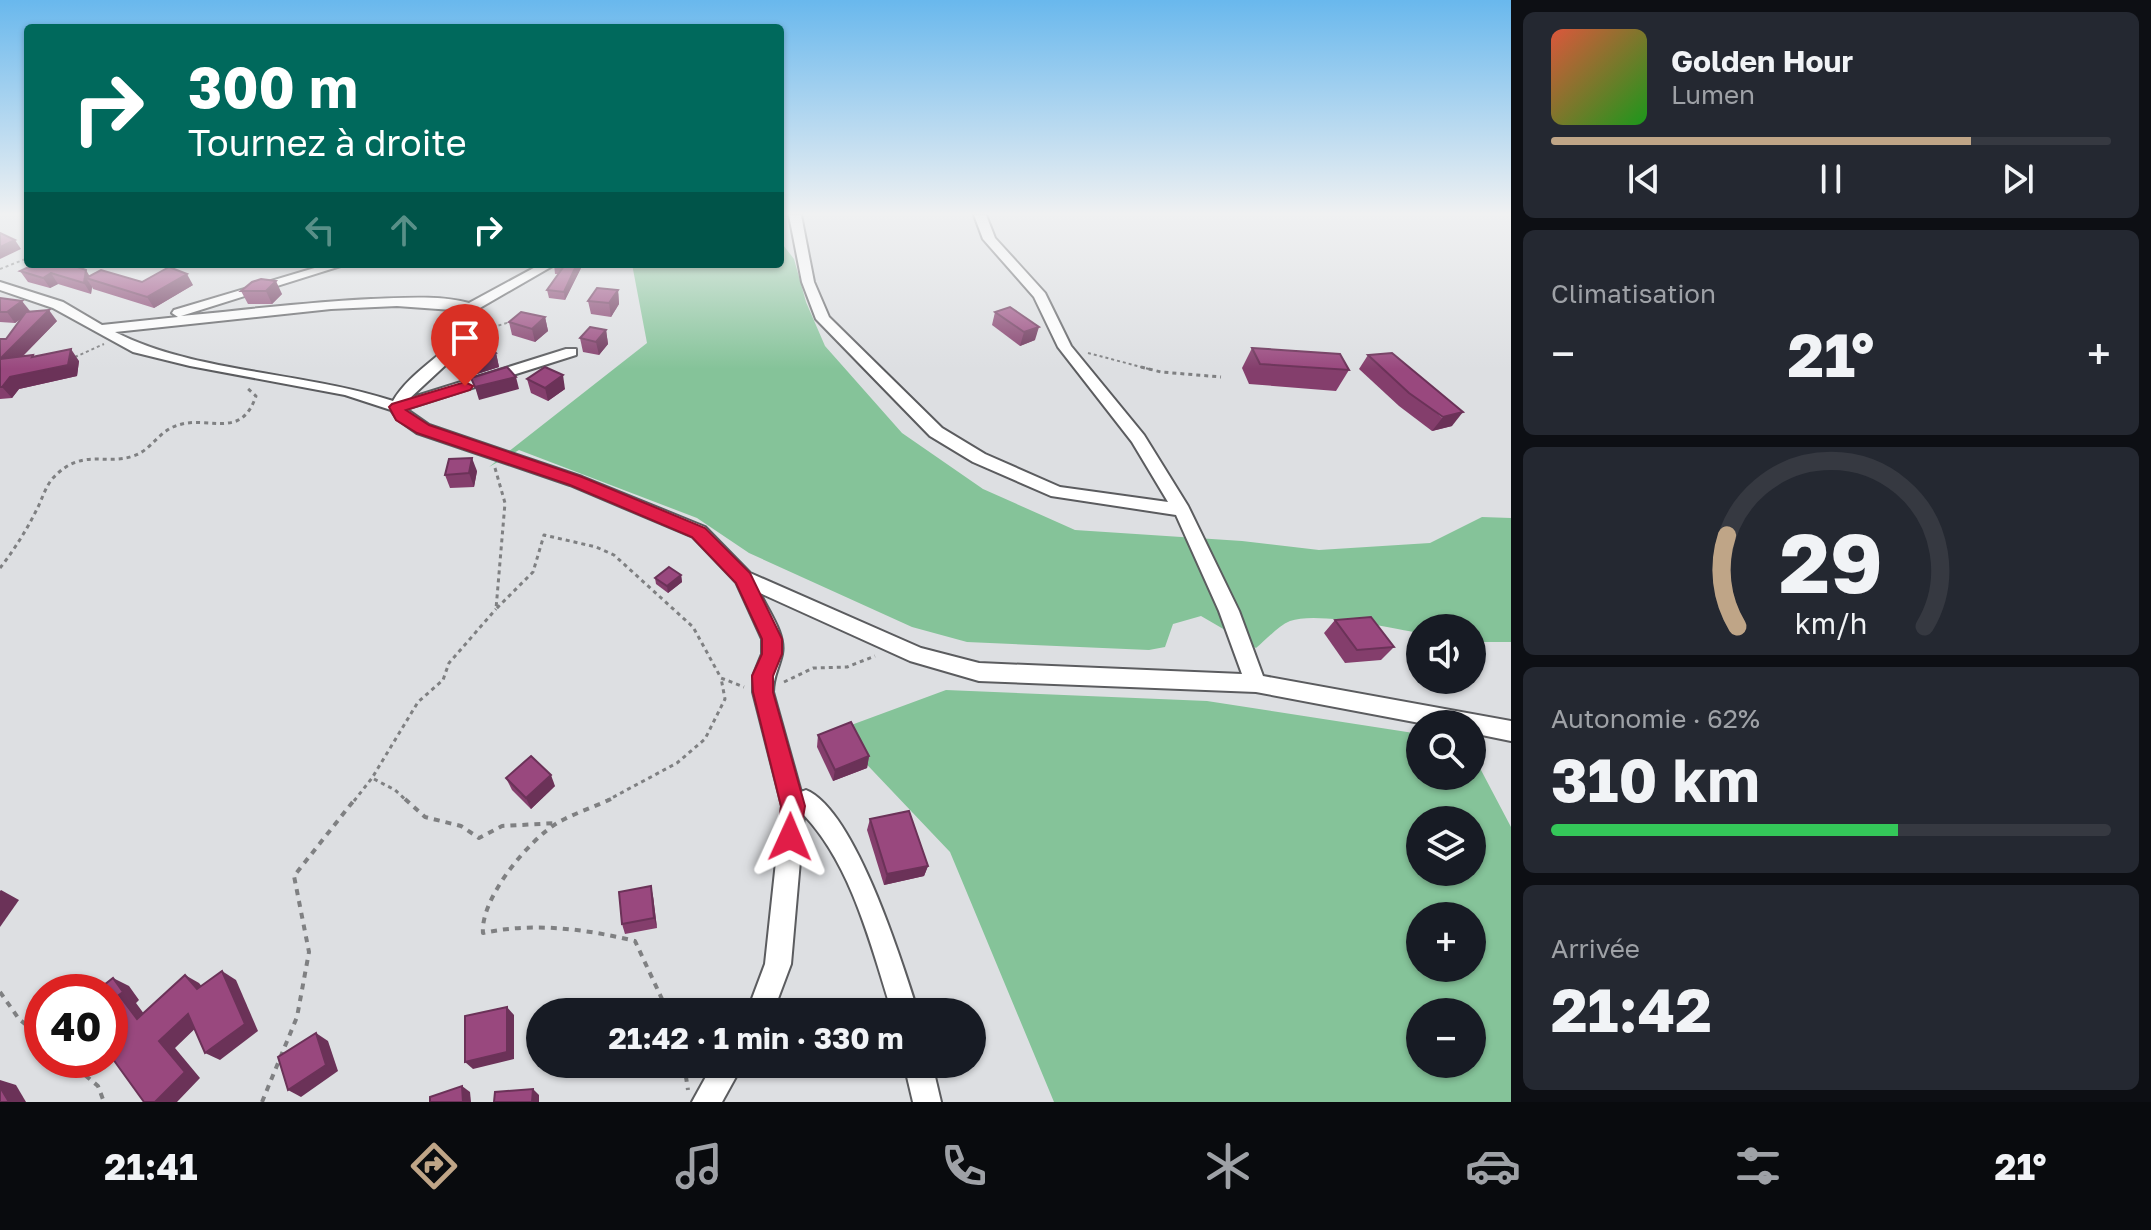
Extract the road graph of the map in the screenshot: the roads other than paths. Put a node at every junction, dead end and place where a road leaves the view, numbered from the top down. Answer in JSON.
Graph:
{"nodes":[{"id":1,"x":805,"y":266,"type":"edge"},
{"id":2,"x":1014,"y":266,"type":"edge"},
{"id":3,"x":328,"y":268,"type":"edge"},
{"id":4,"x":543,"y":268,"type":"edge"},
{"id":5,"x":0,"y":286,"type":"edge"},
{"id":6,"x":471,"y":308,"type":"junction"},
{"id":7,"x":156,"y":322,"type":"junction"},
{"id":8,"x":100,"y":329,"type":"junction"},
{"id":9,"x":571,"y":352,"type":"dead end"},
{"id":10,"x":397,"y":407,"type":"junction"},
{"id":11,"x":1182,"y":510,"type":"junction"},
{"id":12,"x":743,"y":578,"type":"junction"},
{"id":13,"x":1256,"y":683,"type":"junction"},
{"id":14,"x":1511,"y":731,"type":"edge"},
{"id":15,"x":793,"y":806,"type":"junction"},
{"id":16,"x":765,"y":998,"type":"edge"},
{"id":17,"x":901,"y":998,"type":"edge"},
{"id":18,"x":721,"y":1078,"type":"edge"},
{"id":19,"x":921,"y":1078,"type":"edge"},
{"id":20,"x":706,"y":1102,"type":"edge"},
{"id":21,"x":927,"y":1102,"type":"edge"}],
"edges":[{"from":1,"to":11,"type":"street"},
{"from":2,"to":11,"type":"street"},
{"from":3,"to":7,"type":"street"},
{"from":4,"to":6,"type":"street"},
{"from":5,"to":8,"type":"street"},
{"from":6,"to":7,"type":"street"},
{"from":6,"to":10,"type":"street"},
{"from":7,"to":8,"type":"street"},
{"from":8,"to":10,"type":"street"},
{"from":9,"to":10,"type":"street"},
{"from":10,"to":12,"type":"street"},
{"from":11,"to":13,"type":"street"},
{"from":12,"to":13,"type":"street"},
{"from":12,"to":15,"type":"street"},
{"from":13,"to":14,"type":"street"},
{"from":15,"to":16,"type":"street"},
{"from":15,"to":17,"type":"street"},
{"from":18,"to":20,"type":"street"},
{"from":19,"to":21,"type":"street"}]}
